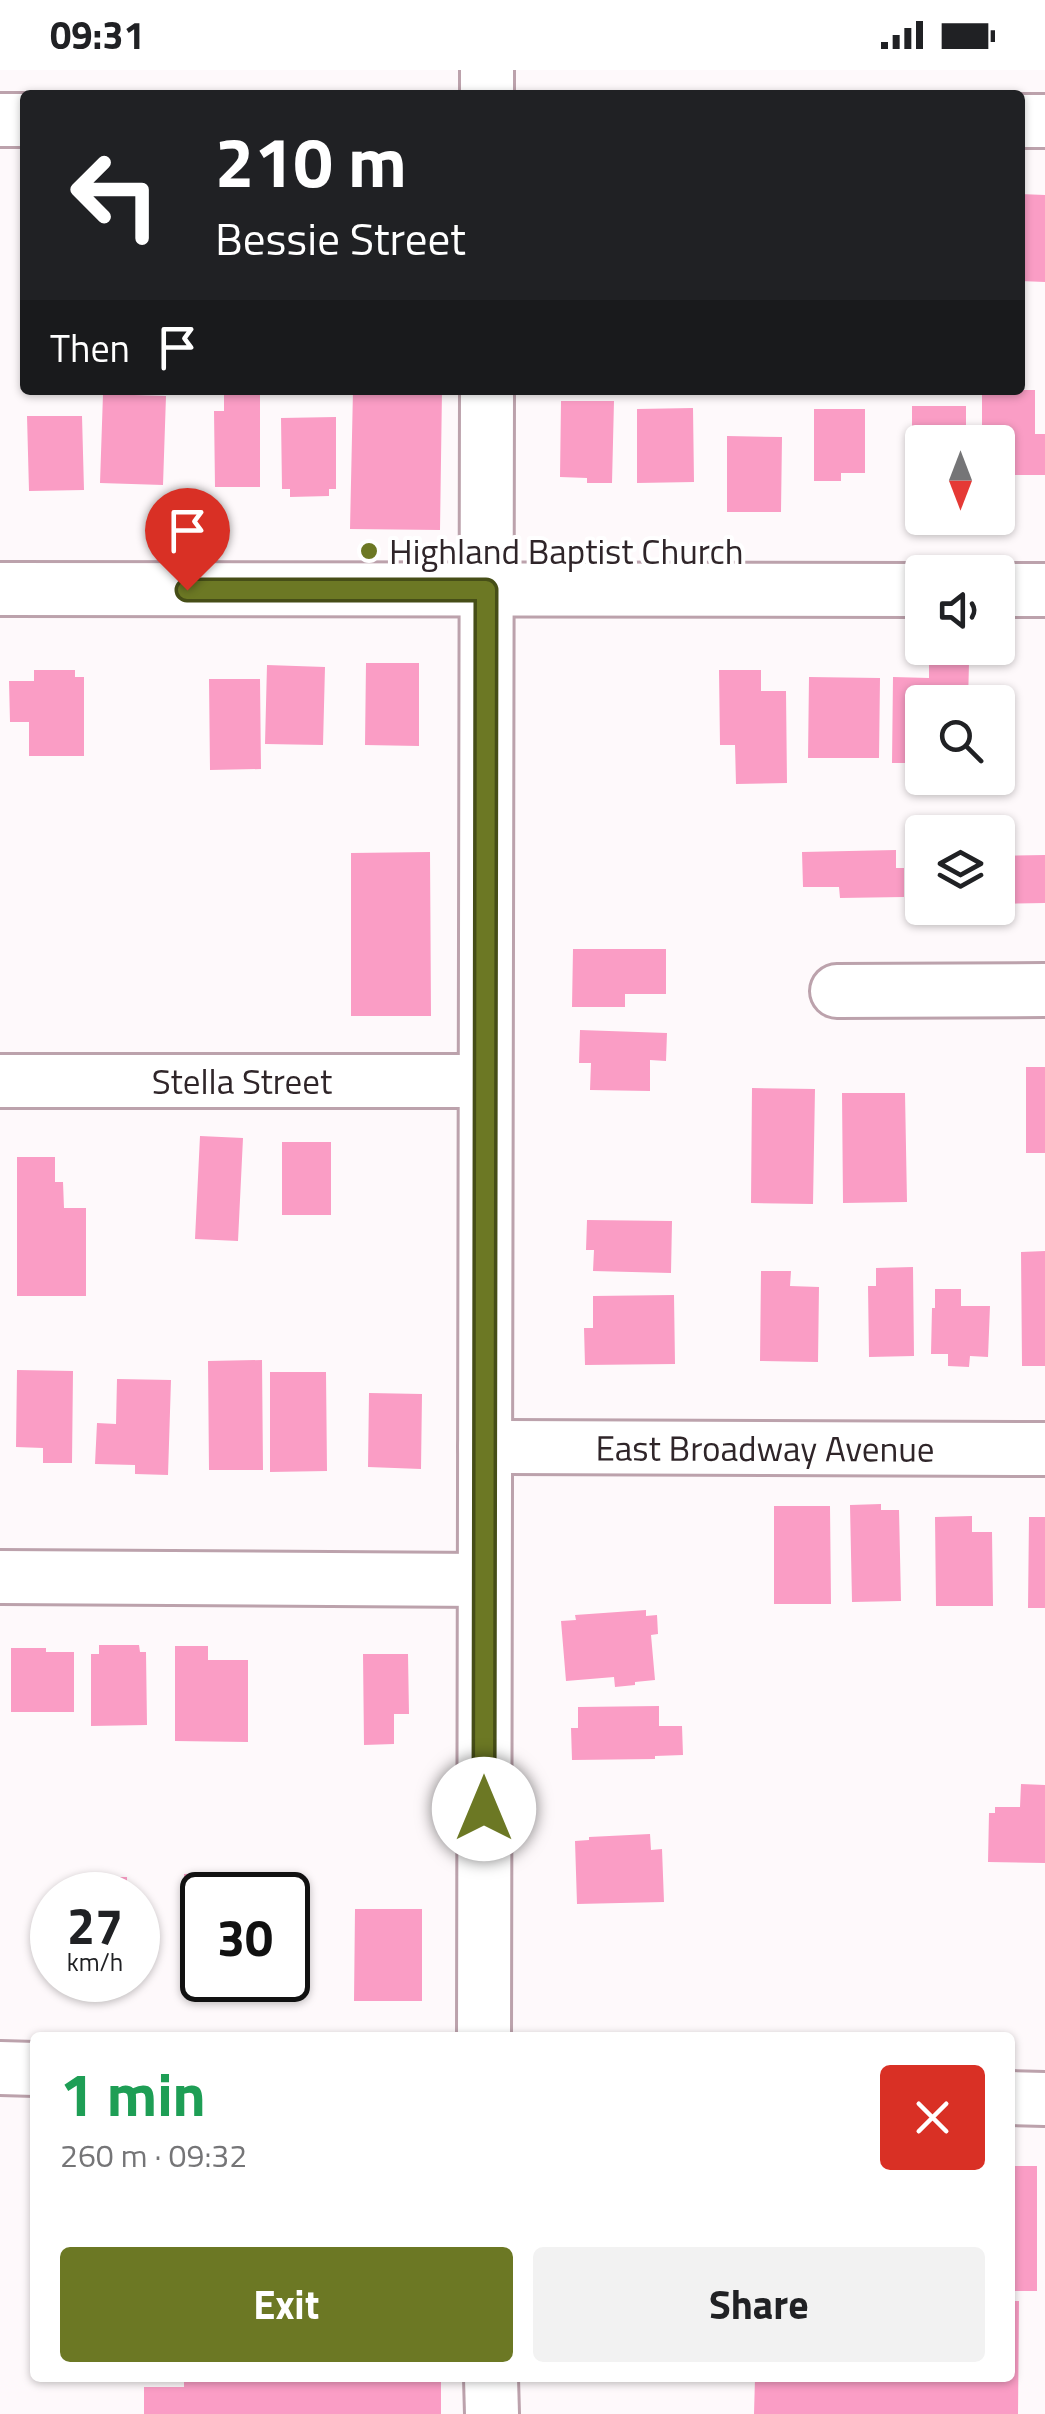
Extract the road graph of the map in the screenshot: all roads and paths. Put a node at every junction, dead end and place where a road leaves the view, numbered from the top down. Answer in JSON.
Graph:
{"nodes":[{"id":1,"x":487,"y":395,"type":"edge"},
{"id":2,"x":0,"y":589,"type":"edge"},
{"id":3,"x":486,"y":590,"type":"junction"},
{"id":4,"x":905,"y":590,"type":"edge"},
{"id":5,"x":1015,"y":590,"type":"edge"},
{"id":6,"x":1045,"y":590,"type":"edge"},
{"id":7,"x":1045,"y":990,"type":"edge"},
{"id":8,"x":837,"y":991,"type":"dead end"},
{"id":9,"x":0,"y":1080,"type":"edge"},
{"id":10,"x":485,"y":1080,"type":"junction"},
{"id":11,"x":485,"y":1448,"type":"junction"},
{"id":12,"x":1045,"y":1449,"type":"edge"},
{"id":13,"x":0,"y":1577,"type":"edge"},
{"id":14,"x":484,"y":1580,"type":"junction"},
{"id":15,"x":484,"y":2032,"type":"edge"},
{"id":16,"x":0,"y":2068,"type":"edge"},
{"id":17,"x":30,"y":2069,"type":"edge"},
{"id":18,"x":1015,"y":2098,"type":"edge"},
{"id":19,"x":1045,"y":2099,"type":"edge"},
{"id":20,"x":492,"y":2382,"type":"edge"},
{"id":21,"x":492,"y":2414,"type":"edge"}],
"edges":[{"from":1,"to":3,"type":"street"},
{"from":2,"to":3,"type":"street"},
{"from":3,"to":4,"type":"street"},
{"from":3,"to":10,"type":"street"},
{"from":5,"to":6,"type":"street"},
{"from":7,"to":8,"type":"street"},
{"from":9,"to":10,"type":"street","name":"Stella Street"},
{"from":10,"to":11,"type":"street"},
{"from":11,"to":12,"type":"street","name":"East Broadway Avenue"},
{"from":11,"to":14,"type":"street"},
{"from":13,"to":14,"type":"street"},
{"from":14,"to":15,"type":"street"},
{"from":16,"to":17,"type":"street"},
{"from":18,"to":19,"type":"street"},
{"from":20,"to":21,"type":"street"}]}
